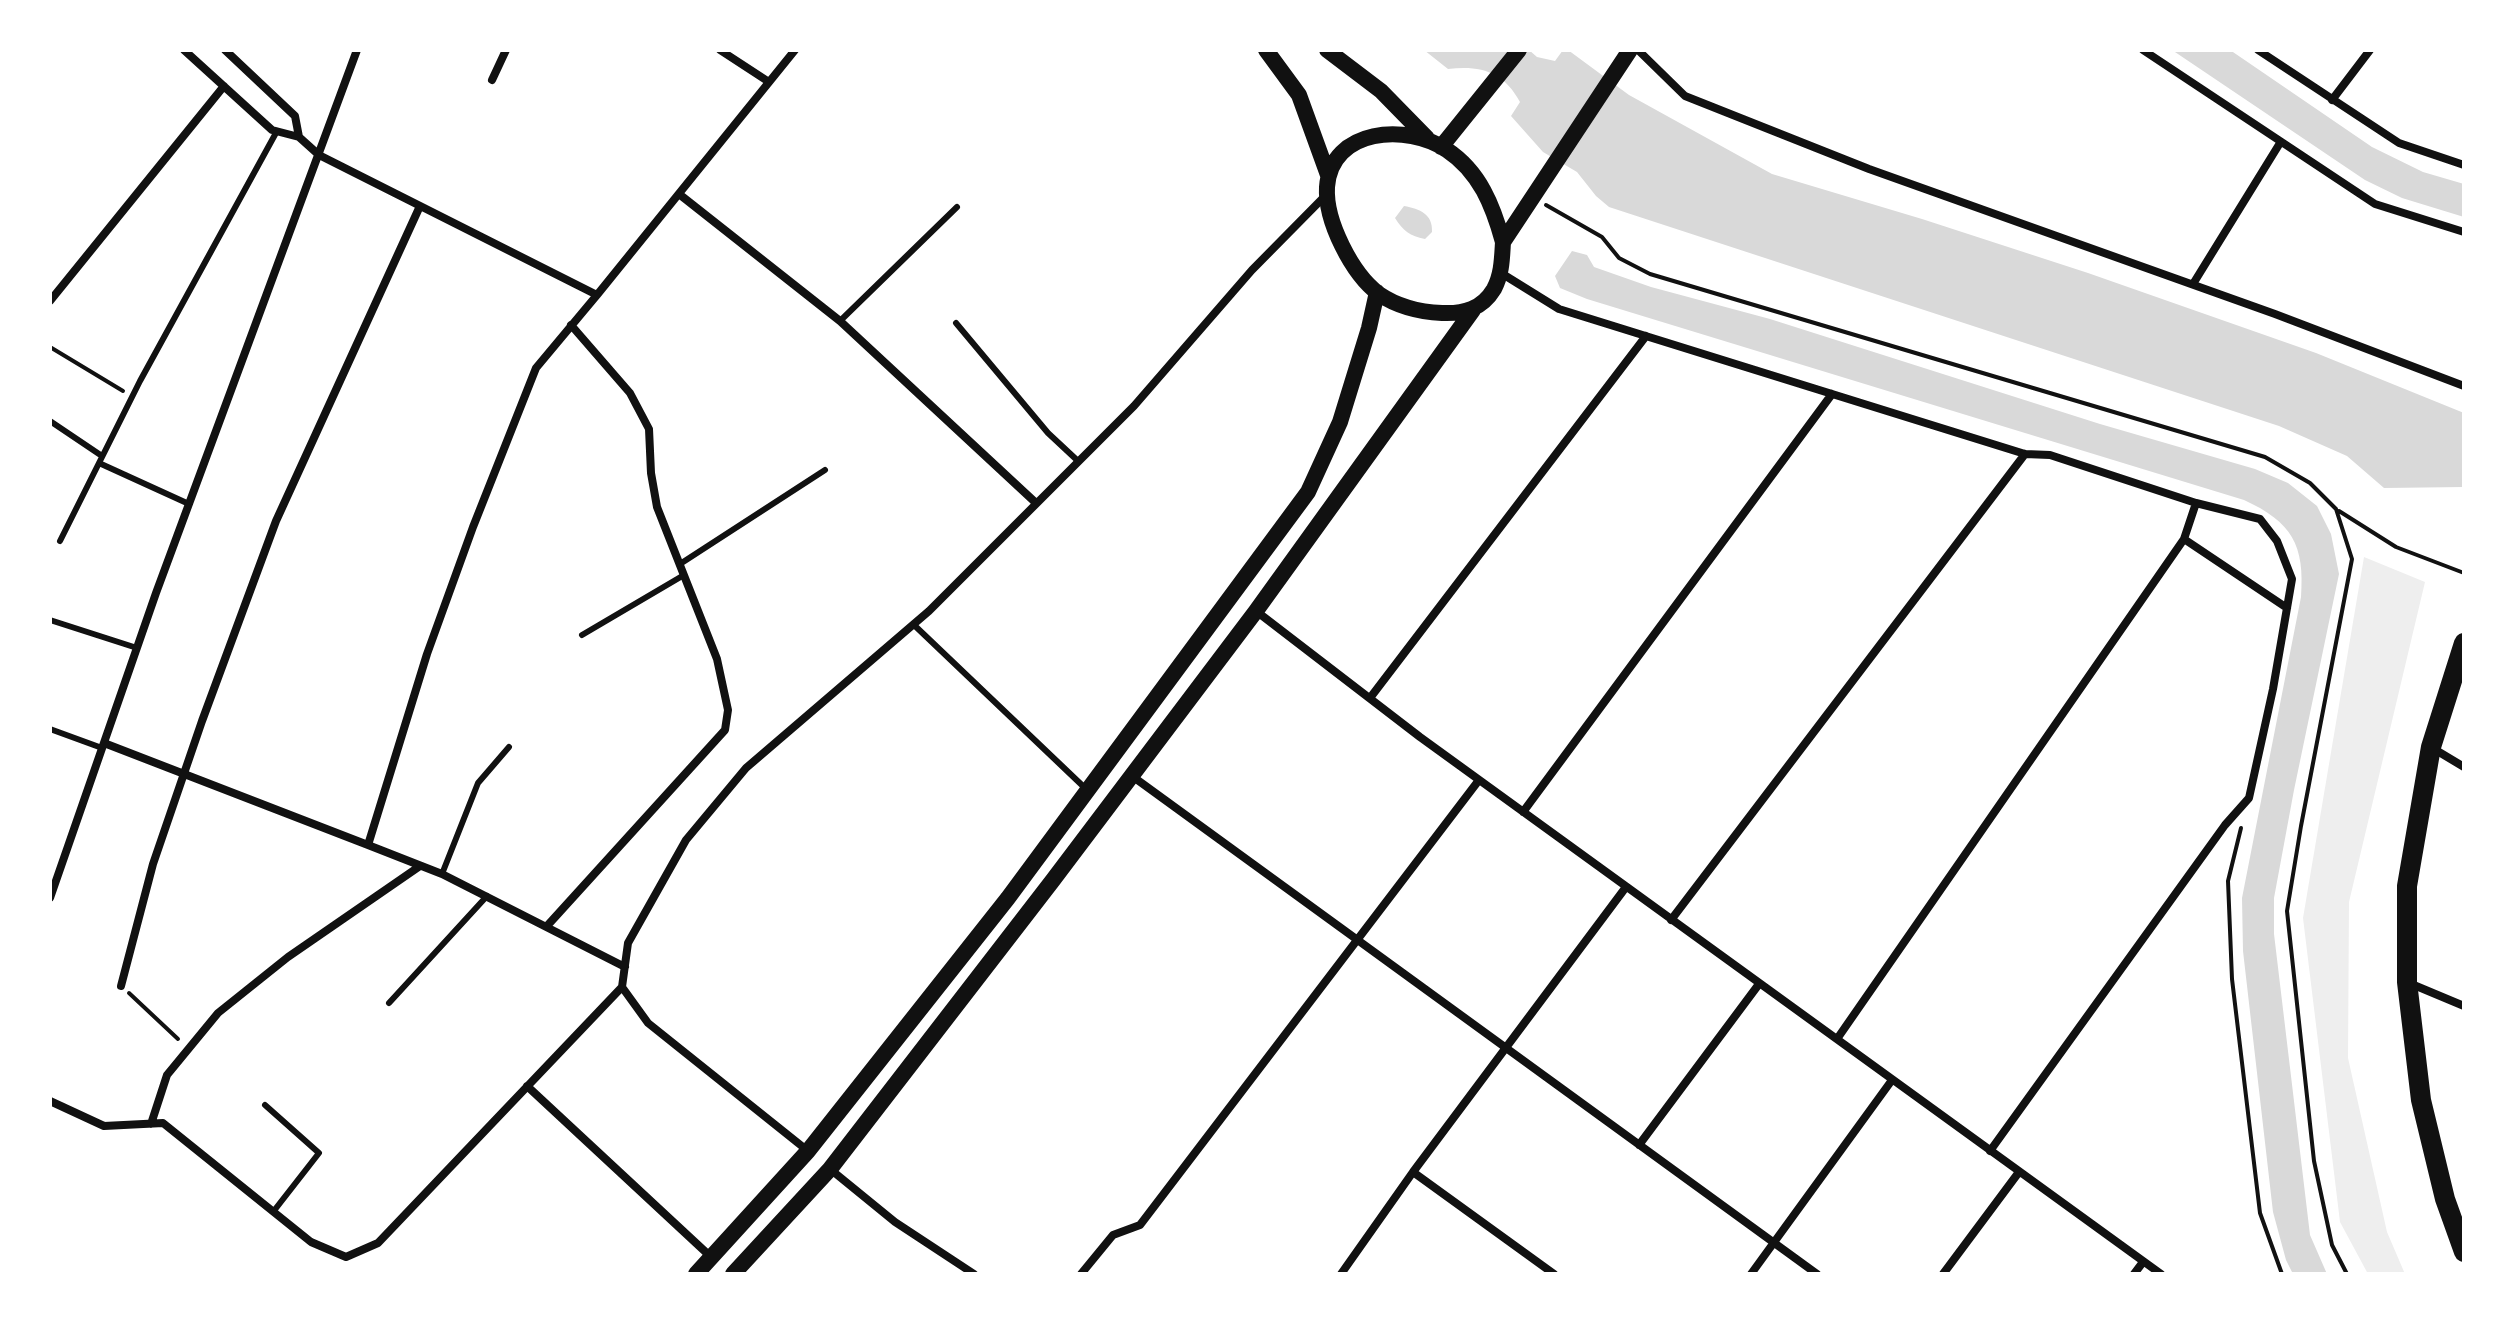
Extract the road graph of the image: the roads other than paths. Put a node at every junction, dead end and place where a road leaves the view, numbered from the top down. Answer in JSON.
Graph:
{"nodes":[{"id":1,"x":184,"y":50,"type":"edge"},
{"id":2,"x":225,"y":50,"type":"edge"},
{"id":3,"x":357,"y":50,"type":"edge"},
{"id":4,"x":506,"y":50,"type":"edge"},
{"id":5,"x":720,"y":50,"type":"edge"},
{"id":6,"x":795,"y":50,"type":"edge"},
{"id":7,"x":1266,"y":50,"type":"edge"},
{"id":8,"x":1327,"y":50,"type":"edge"},
{"id":9,"x":1519,"y":50,"type":"edge"},
{"id":10,"x":1630,"y":50,"type":"edge"},
{"id":11,"x":1638,"y":50,"type":"edge"},
{"id":12,"x":2143,"y":50,"type":"edge"},
{"id":13,"x":2258,"y":50,"type":"edge"},
{"id":14,"x":2370,"y":50,"type":"edge"},
{"id":15,"x":492,"y":80,"type":"dead end"},
{"id":16,"x":769,"y":82,"type":"junction"},
{"id":17,"x":224,"y":86,"type":"junction"},
{"id":18,"x":2332,"y":100,"type":"junction"},
{"id":19,"x":277,"y":131,"type":"junction"},
{"id":20,"x":299,"y":137,"type":"junction"},
{"id":21,"x":2280,"y":143,"type":"junction"},
{"id":22,"x":1436,"y":144,"type":"junction"},
{"id":23,"x":319,"y":155,"type":"junction"},
{"id":24,"x":2464,"y":165,"type":"edge"},
{"id":25,"x":1328,"y":175,"type":"junction"},
{"id":26,"x":679,"y":194,"type":"junction"},
{"id":27,"x":1327,"y":195,"type":"junction"},
{"id":28,"x":420,"y":206,"type":"junction"},
{"id":29,"x":957,"y":207,"type":"dead end"},
{"id":30,"x":2464,"y":232,"type":"edge"},
{"id":31,"x":1503,"y":242,"type":"junction"},
{"id":32,"x":1501,"y":273,"type":"junction"},
{"id":33,"x":2193,"y":284,"type":"junction"},
{"id":34,"x":1377,"y":292,"type":"junction"},
{"id":35,"x":597,"y":295,"type":"junction"},
{"id":36,"x":50,"y":301,"type":"edge"},
{"id":37,"x":1473,"y":310,"type":"junction"},
{"id":38,"x":840,"y":321,"type":"junction"},
{"id":39,"x":956,"y":323,"type":"dead end"},
{"id":40,"x":571,"y":325,"type":"junction"},
{"id":41,"x":1646,"y":336,"type":"junction"},
{"id":42,"x":2464,"y":386,"type":"edge"},
{"id":43,"x":1832,"y":394,"type":"junction"},
{"id":44,"x":50,"y":421,"type":"edge"},
{"id":45,"x":2025,"y":454,"type":"junction"},
{"id":46,"x":101,"y":459,"type":"junction"},
{"id":47,"x":1078,"y":461,"type":"junction"},
{"id":48,"x":825,"y":470,"type":"dead end"},
{"id":49,"x":1036,"y":503,"type":"junction"},
{"id":50,"x":2196,"y":503,"type":"junction"},
{"id":51,"x":189,"y":504,"type":"junction"},
{"id":52,"x":2184,"y":539,"type":"junction"},
{"id":53,"x":60,"y":541,"type":"dead end"},
{"id":54,"x":680,"y":564,"type":"junction"},
{"id":55,"x":684,"y":575,"type":"junction"},
{"id":56,"x":2287,"y":608,"type":"junction"},
{"id":57,"x":1256,"y":611,"type":"junction"},
{"id":58,"x":50,"y":620,"type":"edge"},
{"id":59,"x":913,"y":624,"type":"junction"},
{"id":60,"x":582,"y":635,"type":"dead end"},
{"id":61,"x":2464,"y":643,"type":"edge"},
{"id":62,"x":137,"y":648,"type":"junction"},
{"id":63,"x":1370,"y":698,"type":"junction"},
{"id":64,"x":50,"y":729,"type":"edge"},
{"id":65,"x":103,"y":746,"type":"junction"},
{"id":66,"x":509,"y":747,"type":"dead end"},
{"id":67,"x":2431,"y":747,"type":"junction"},
{"id":68,"x":2464,"y":767,"type":"edge"},
{"id":69,"x":184,"y":773,"type":"junction"},
{"id":70,"x":1132,"y":776,"type":"junction"},
{"id":71,"x":1479,"y":780,"type":"junction"},
{"id":72,"x":1087,"y":791,"type":"junction"},
{"id":73,"x":1523,"y":812,"type":"junction"},
{"id":74,"x":368,"y":845,"type":"junction"},
{"id":75,"x":420,"y":866,"type":"junction"},
{"id":76,"x":442,"y":874,"type":"junction"},
{"id":77,"x":1626,"y":887,"type":"junction"},
{"id":78,"x":487,"y":896,"type":"junction"},
{"id":79,"x":50,"y":898,"type":"edge"},
{"id":80,"x":1671,"y":920,"type":"junction"},
{"id":81,"x":547,"y":926,"type":"junction"},
{"id":82,"x":1357,"y":940,"type":"junction"},
{"id":83,"x":625,"y":967,"type":"junction"},
{"id":84,"x":2407,"y":982,"type":"junction"},
{"id":85,"x":1759,"y":984,"type":"junction"},
{"id":86,"x":121,"y":986,"type":"road end"},
{"id":87,"x":622,"y":987,"type":"junction"},
{"id":88,"x":389,"y":1003,"type":"dead end"},
{"id":89,"x":2464,"y":1006,"type":"edge"},
{"id":90,"x":1837,"y":1039,"type":"junction"},
{"id":91,"x":1505,"y":1047,"type":"junction"},
{"id":92,"x":1892,"y":1080,"type":"junction"},
{"id":93,"x":527,"y":1086,"type":"junction"},
{"id":94,"x":50,"y":1101,"type":"edge"},
{"id":95,"x":265,"y":1105,"type":"dead end"},
{"id":96,"x":151,"y":1124,"type":"junction"},
{"id":97,"x":1639,"y":1145,"type":"junction"},
{"id":98,"x":808,"y":1151,"type":"junction"},
{"id":99,"x":1990,"y":1151,"type":"junction"},
{"id":100,"x":830,"y":1169,"type":"junction"},
{"id":101,"x":1413,"y":1172,"type":"junction"},
{"id":102,"x":2019,"y":1172,"type":"junction"},
{"id":103,"x":273,"y":1212,"type":"junction"},
{"id":104,"x":1774,"y":1243,"type":"junction"},
{"id":105,"x":2464,"y":1252,"type":"edge"},
{"id":106,"x":711,"y":1257,"type":"junction"},
{"id":107,"x":2143,"y":1262,"type":"junction"},
{"id":108,"x":696,"y":1274,"type":"edge"},
{"id":109,"x":733,"y":1274,"type":"edge"},
{"id":110,"x":974,"y":1274,"type":"edge"},
{"id":111,"x":1081,"y":1274,"type":"edge"},
{"id":112,"x":1341,"y":1274,"type":"edge"},
{"id":113,"x":1554,"y":1274,"type":"edge"},
{"id":114,"x":1751,"y":1274,"type":"edge"},
{"id":115,"x":1817,"y":1274,"type":"edge"},
{"id":116,"x":1943,"y":1274,"type":"edge"},
{"id":117,"x":2134,"y":1274,"type":"edge"},
{"id":118,"x":2161,"y":1274,"type":"edge"}],
"edges":[{"from":1,"to":17,"type":"street"},
{"from":2,"to":20,"type":"street"},
{"from":3,"to":23,"type":"street"},
{"from":4,"to":15,"type":"street"},
{"from":5,"to":16,"type":"street"},
{"from":6,"to":16,"type":"street"},
{"from":7,"to":25,"type":"main road"},
{"from":8,"to":22,"type":"main road"},
{"from":9,"to":22,"type":"main road"},
{"from":10,"to":31,"type":"main road"},
{"from":11,"to":33,"type":"street"},
{"from":12,"to":21,"type":"street"},
{"from":13,"to":18,"type":"street"},
{"from":14,"to":18,"type":"street"},
{"from":16,"to":26,"type":"street"},
{"from":17,"to":19,"type":"street"},
{"from":17,"to":36,"type":"street"},
{"from":18,"to":24,"type":"street"},
{"from":19,"to":20,"type":"street"},
{"from":19,"to":46,"type":"lane"},
{"from":20,"to":23,"type":"street"},
{"from":21,"to":30,"type":"street"},
{"from":21,"to":33,"type":"street"},
{"from":22,"to":25,"type":"main road"},
{"from":22,"to":31,"type":"main road"},
{"from":23,"to":28,"type":"street"},
{"from":23,"to":51,"type":"street"},
{"from":25,"to":27,"type":"main road"},
{"from":26,"to":35,"type":"street"},
{"from":26,"to":38,"type":"street"},
{"from":27,"to":34,"type":"main road"},
{"from":27,"to":47,"type":"street"},
{"from":28,"to":35,"type":"street"},
{"from":28,"to":69,"type":"street"},
{"from":29,"to":38,"type":"lane"},
{"from":31,"to":32,"type":"main road"},
{"from":32,"to":37,"type":"main road"},
{"from":32,"to":41,"type":"street"},
{"from":33,"to":42,"type":"street"},
{"from":34,"to":37,"type":"main road"},
{"from":34,"to":72,"type":"main road"},
{"from":35,"to":40,"type":"street"},
{"from":37,"to":57,"type":"main road"},
{"from":38,"to":49,"type":"street"},
{"from":39,"to":47,"type":"lane"},
{"from":40,"to":54,"type":"street"},
{"from":40,"to":74,"type":"street"},
{"from":41,"to":43,"type":"street"},
{"from":41,"to":63,"type":"street"},
{"from":43,"to":45,"type":"street"},
{"from":43,"to":73,"type":"street"},
{"from":44,"to":46,"type":"lane"},
{"from":45,"to":50,"type":"street"},
{"from":45,"to":80,"type":"street"},
{"from":46,"to":51,"type":"lane"},
{"from":46,"to":53,"type":"lane"},
{"from":47,"to":49,"type":"street"},
{"from":48,"to":54,"type":"lane"},
{"from":49,"to":59,"type":"street"},
{"from":50,"to":52,"type":"street"},
{"from":50,"to":56,"type":"street"},
{"from":51,"to":62,"type":"street"},
{"from":52,"to":56,"type":"street"},
{"from":52,"to":90,"type":"street"},
{"from":54,"to":55,"type":"street"},
{"from":55,"to":60,"type":"lane"},
{"from":55,"to":81,"type":"street"},
{"from":56,"to":99,"type":"street"},
{"from":57,"to":63,"type":"street"},
{"from":57,"to":70,"type":"main road"},
{"from":58,"to":62,"type":"lane"},
{"from":59,"to":72,"type":"lane"},
{"from":59,"to":83,"type":"street"},
{"from":61,"to":67,"type":"highway"},
{"from":62,"to":65,"type":"street"},
{"from":63,"to":71,"type":"street"},
{"from":64,"to":65,"type":"lane"},
{"from":65,"to":69,"type":"street"},
{"from":65,"to":79,"type":"street"},
{"from":66,"to":76,"type":"lane"},
{"from":67,"to":68,"type":"street"},
{"from":67,"to":84,"type":"highway"},
{"from":69,"to":74,"type":"street"},
{"from":69,"to":86,"type":"street"},
{"from":70,"to":82,"type":"street"},
{"from":70,"to":100,"type":"main road"},
{"from":71,"to":73,"type":"street"},
{"from":71,"to":82,"type":"street"},
{"from":72,"to":98,"type":"main road"},
{"from":73,"to":77,"type":"street"},
{"from":74,"to":75,"type":"street"},
{"from":75,"to":76,"type":"street"},
{"from":75,"to":96,"type":"street"},
{"from":76,"to":78,"type":"street"},
{"from":77,"to":80,"type":"street"},
{"from":77,"to":91,"type":"street"},
{"from":78,"to":81,"type":"street"},
{"from":78,"to":88,"type":"lane"},
{"from":80,"to":85,"type":"street"},
{"from":81,"to":83,"type":"street"},
{"from":82,"to":91,"type":"street"},
{"from":82,"to":111,"type":"street"},
{"from":83,"to":87,"type":"street"},
{"from":84,"to":89,"type":"street"},
{"from":84,"to":105,"type":"highway"},
{"from":85,"to":90,"type":"street"},
{"from":85,"to":97,"type":"street"},
{"from":87,"to":93,"type":"street"},
{"from":87,"to":98,"type":"street"},
{"from":90,"to":92,"type":"street"},
{"from":91,"to":97,"type":"street"},
{"from":91,"to":101,"type":"street"},
{"from":92,"to":99,"type":"street"},
{"from":92,"to":104,"type":"street"},
{"from":93,"to":103,"type":"street"},
{"from":93,"to":106,"type":"street"},
{"from":94,"to":96,"type":"street"},
{"from":95,"to":103,"type":"lane"},
{"from":96,"to":103,"type":"street"},
{"from":97,"to":104,"type":"street"},
{"from":98,"to":106,"type":"main road"},
{"from":99,"to":102,"type":"street"},
{"from":100,"to":109,"type":"main road"},
{"from":100,"to":110,"type":"street"},
{"from":101,"to":112,"type":"street"},
{"from":101,"to":113,"type":"street"},
{"from":102,"to":107,"type":"street"},
{"from":102,"to":116,"type":"street"},
{"from":104,"to":114,"type":"street"},
{"from":104,"to":115,"type":"street"},
{"from":106,"to":108,"type":"main road"},
{"from":107,"to":117,"type":"street"},
{"from":107,"to":118,"type":"street"}]}
